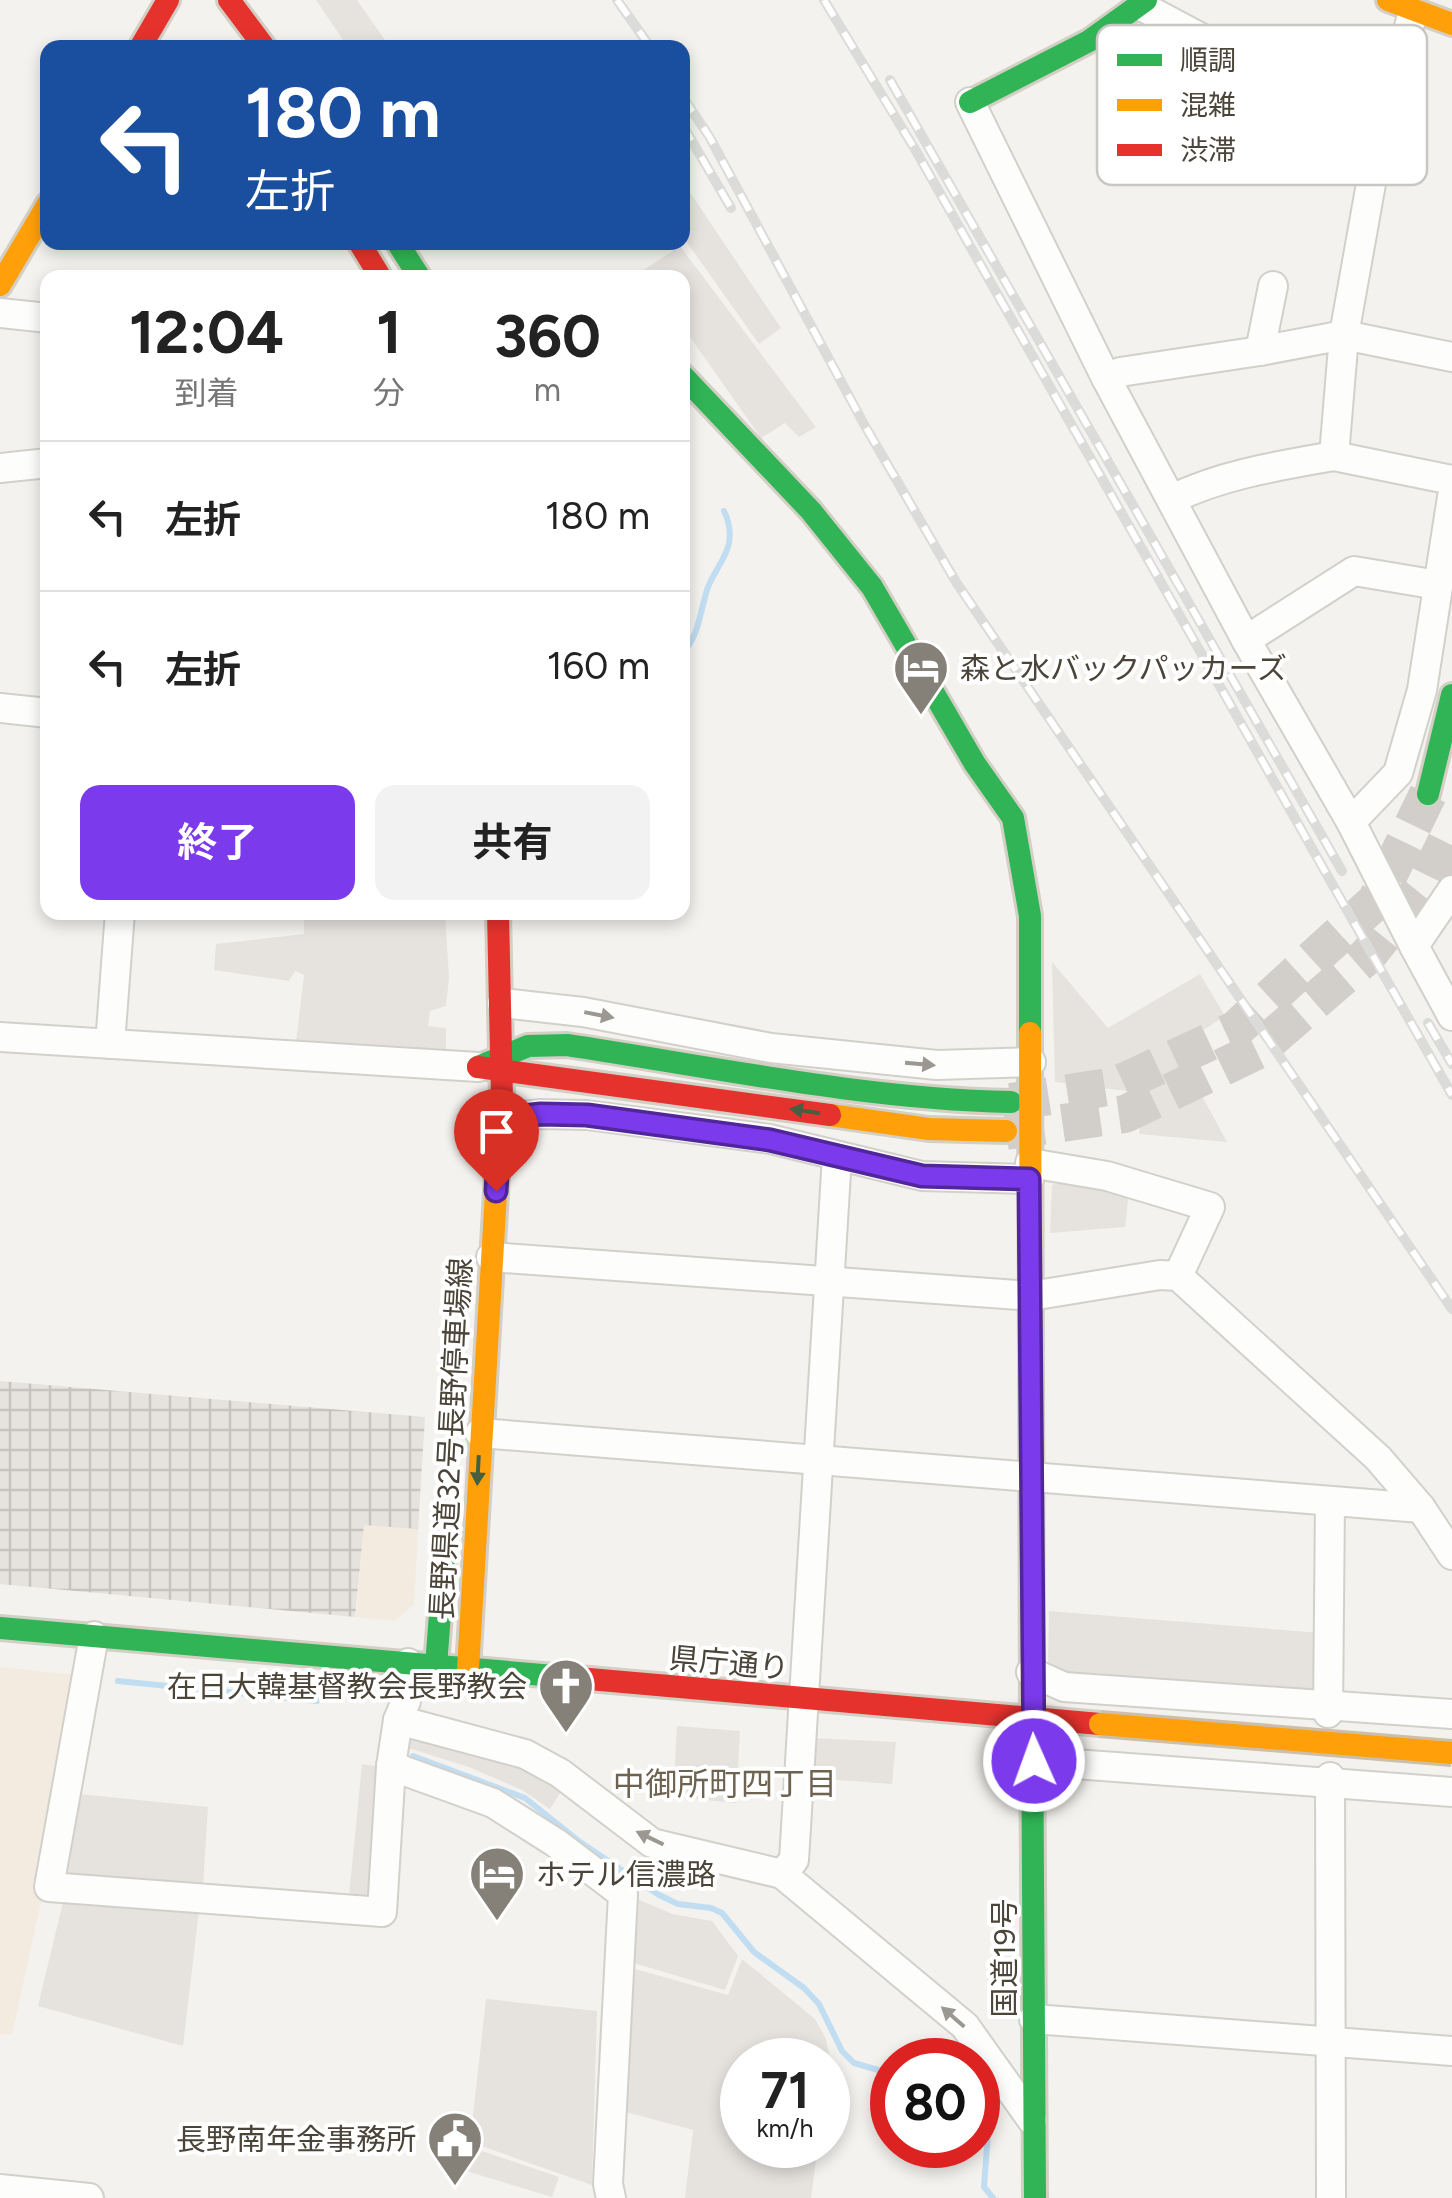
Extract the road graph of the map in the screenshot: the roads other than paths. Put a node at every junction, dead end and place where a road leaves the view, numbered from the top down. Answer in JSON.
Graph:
{"nodes":[{"id":1,"x":168,"y":0,"type":"edge"},
{"id":2,"x":228,"y":0,"type":"edge"},
{"id":3,"x":1144,"y":3,"type":"edge"},
{"id":4,"x":1401,"y":6,"type":"edge"},
{"id":5,"x":1452,"y":24,"type":"edge"},
{"id":6,"x":1111,"y":25,"type":"edge"},
{"id":7,"x":1184,"y":25,"type":"edge"},
{"id":8,"x":1097,"y":35,"type":"edge"},
{"id":9,"x":145,"y":40,"type":"edge"},
{"id":10,"x":259,"y":40,"type":"edge"},
{"id":11,"x":970,"y":102,"type":"joint"},
{"id":12,"x":1371,"y":185,"type":"edge"},
{"id":13,"x":40,"y":217,"type":"edge"},
{"id":14,"x":0,"y":284,"type":"edge"},
{"id":15,"x":1273,"y":286,"type":"dead end"},
{"id":16,"x":0,"y":313,"type":"edge"},
{"id":17,"x":40,"y":317,"type":"edge"},
{"id":18,"x":1344,"y":334,"type":"junction"},
{"id":19,"x":1260,"y":351,"type":"junction"},
{"id":20,"x":1452,"y":357,"type":"edge"},
{"id":21,"x":1106,"y":378,"type":"junction"},
{"id":22,"x":690,"y":386,"type":"edge"},
{"id":23,"x":1334,"y":456,"type":"junction"},
{"id":24,"x":40,"y":464,"type":"edge"},
{"id":25,"x":0,"y":468,"type":"edge"},
{"id":26,"x":1452,"y":480,"type":"edge"},
{"id":27,"x":1452,"y":497,"type":"edge"},
{"id":28,"x":1172,"y":499,"type":"junction"},
{"id":29,"x":1438,"y":585,"type":"junction"},
{"id":30,"x":1246,"y":640,"type":"junction"},
{"id":31,"x":1452,"y":695,"type":"edge"},
{"id":32,"x":0,"y":708,"type":"edge"},
{"id":33,"x":40,"y":712,"type":"edge"},
{"id":34,"x":1428,"y":794,"type":"tunnel mouth"},
{"id":35,"x":1351,"y":822,"type":"junction"},
{"id":36,"x":1452,"y":890,"type":"edge"},
{"id":37,"x":119,"y":920,"type":"edge"},
{"id":38,"x":498,"y":920,"type":"edge"},
{"id":39,"x":476,"y":932,"type":"dead end"},
{"id":40,"x":1414,"y":946,"type":"junction"},
{"id":41,"x":502,"y":1003,"type":"junction"},
{"id":42,"x":1452,"y":1016,"type":"edge"},
{"id":43,"x":0,"y":1037,"type":"edge"},
{"id":44,"x":110,"y":1044,"type":"junction"},
{"id":45,"x":1031,"y":1062,"type":"junction"},
{"id":46,"x":495,"y":1064,"type":"junction"},
{"id":47,"x":478,"y":1097,"type":"dead end"},
{"id":48,"x":1011,"y":1102,"type":"tunnel mouth"},
{"id":49,"x":500,"y":1126,"type":"junction"},
{"id":50,"x":1006,"y":1130,"type":"tunnel mouth"},
{"id":51,"x":837,"y":1156,"type":"junction"},
{"id":52,"x":1030,"y":1171,"type":"junction"},
{"id":53,"x":491,"y":1257,"type":"junction"},
{"id":54,"x":1178,"y":1276,"type":"junction"},
{"id":55,"x":829,"y":1282,"type":"junction"},
{"id":56,"x":1030,"y":1296,"type":"junction"},
{"id":57,"x":480,"y":1433,"type":"junction"},
{"id":58,"x":819,"y":1462,"type":"junction"},
{"id":59,"x":1030,"y":1478,"type":"junction"},
{"id":60,"x":1330,"y":1502,"type":"junction"},
{"id":61,"x":1421,"y":1508,"type":"junction"},
{"id":62,"x":446,"y":1532,"type":"dead end"},
{"id":63,"x":1452,"y":1555,"type":"edge"},
{"id":64,"x":0,"y":1628,"type":"edge"},
{"id":65,"x":94,"y":1636,"type":"junction"},
{"id":66,"x":422,"y":1665,"type":"junction"},
{"id":67,"x":468,"y":1669,"type":"junction"},
{"id":68,"x":1031,"y":1672,"type":"junction"},
{"id":69,"x":806,"y":1700,"type":"junction"},
{"id":70,"x":1328,"y":1709,"type":"junction"},
{"id":71,"x":1452,"y":1714,"type":"edge"},
{"id":72,"x":1032,"y":1717,"type":"junction"},
{"id":73,"x":398,"y":1720,"type":"junction"},
{"id":74,"x":1452,"y":1752,"type":"edge"},
{"id":75,"x":1034,"y":1761,"type":"junction"},
{"id":76,"x":391,"y":1766,"type":"junction"},
{"id":77,"x":1331,"y":1780,"type":"junction"},
{"id":78,"x":1452,"y":1792,"type":"edge"},
{"id":79,"x":782,"y":1874,"type":"junction"},
{"id":80,"x":1034,"y":2019,"type":"junction"},
{"id":81,"x":1330,"y":2042,"type":"junction"},
{"id":82,"x":1452,"y":2051,"type":"edge"},
{"id":83,"x":1033,"y":2121,"type":"junction"},
{"id":84,"x":0,"y":2189,"type":"edge"},
{"id":85,"x":89,"y":2198,"type":"edge"},
{"id":86,"x":611,"y":2198,"type":"edge"},
{"id":87,"x":1036,"y":2198,"type":"edge"},
{"id":88,"x":1331,"y":2198,"type":"edge"}],
"edges":[{"from":1,"to":9,"type":"main road"},
{"from":2,"to":10,"type":"main road"},
{"from":3,"to":6,"type":"main road"},
{"from":3,"to":7,"type":"street"},
{"from":4,"to":5,"type":"main road"},
{"from":8,"to":11,"type":"main road"},
{"from":11,"to":21,"type":"street"},
{"from":12,"to":18,"type":"street"},
{"from":13,"to":14,"type":"main road"},
{"from":15,"to":19,"type":"street"},
{"from":16,"to":17,"type":"street"},
{"from":18,"to":19,"type":"street"},
{"from":18,"to":20,"type":"street"},
{"from":18,"to":23,"type":"street"},
{"from":19,"to":21,"type":"street"},
{"from":21,"to":28,"type":"street"},
{"from":22,"to":45,"type":"main road","name":"国道19号"},
{"from":23,"to":26,"type":"street"},
{"from":23,"to":28,"type":"street"},
{"from":24,"to":25,"type":"street"},
{"from":27,"to":29,"type":"street"},
{"from":28,"to":30,"type":"street"},
{"from":29,"to":30,"type":"street"},
{"from":29,"to":35,"type":"street"},
{"from":30,"to":35,"type":"street"},
{"from":31,"to":34,"type":"main road"},
{"from":32,"to":33,"type":"street"},
{"from":35,"to":40,"type":"street"},
{"from":36,"to":40,"type":"street"},
{"from":37,"to":44,"type":"street"},
{"from":38,"to":41,"type":"main road","name":"長野県道32号長野停車場線"},
{"from":39,"to":46,"type":"main road","name":"長野県道32号長野停車場線"},
{"from":40,"to":42,"type":"street"},
{"from":41,"to":45,"type":"street","one_way":true},
{"from":41,"to":46,"type":"main road","name":"長野県道32号長野停車場線"},
{"from":43,"to":44,"type":"street"},
{"from":44,"to":46,"type":"street"},
{"from":45,"to":52,"type":"main road","name":"国道19号"},
{"from":46,"to":47,"type":"main road","name":"長野県道32号長野停車場線"},
{"from":46,"to":48,"type":"main road"},
{"from":46,"to":49,"type":"main road","name":"長野県道32号長野停車場線"},
{"from":50,"to":46,"type":"main road","one_way":true},
{"from":49,"to":51,"type":"street"},
{"from":49,"to":53,"type":"main road","name":"長野県道32号長野停車場線"},
{"from":51,"to":52,"type":"street"},
{"from":51,"to":55,"type":"street"},
{"from":52,"to":54,"type":"street"},
{"from":52,"to":56,"type":"main road","name":"国道19号"},
{"from":53,"to":55,"type":"street"},
{"from":53,"to":57,"type":"main road","name":"長野県道32号長野停車場線"},
{"from":54,"to":56,"type":"street"},
{"from":54,"to":61,"type":"street"},
{"from":55,"to":56,"type":"street"},
{"from":55,"to":58,"type":"street"},
{"from":56,"to":59,"type":"main road","name":"国道19号"},
{"from":57,"to":58,"type":"street"},
{"from":57,"to":67,"type":"main road","name":"長野県道32号長野停車場線","one_way":true},
{"from":58,"to":59,"type":"street"},
{"from":58,"to":69,"type":"street"},
{"from":59,"to":60,"type":"street"},
{"from":59,"to":68,"type":"main road","name":"国道19号"},
{"from":60,"to":61,"type":"street"},
{"from":60,"to":70,"type":"street"},
{"from":61,"to":63,"type":"street"},
{"from":62,"to":66,"type":"main road","name":"長野県道32号長野停車場線"},
{"from":64,"to":65,"type":"main road","name":"県庁通り"},
{"from":65,"to":66,"type":"main road","name":"県庁通り"},
{"from":65,"to":76,"type":"street"},
{"from":66,"to":67,"type":"main road","name":"県庁通り"},
{"from":66,"to":73,"type":"street"},
{"from":67,"to":69,"type":"main road","name":"県庁通り"},
{"from":68,"to":70,"type":"street"},
{"from":68,"to":72,"type":"main road","name":"国道19号"},
{"from":69,"to":72,"type":"main road","name":"県庁通り"},
{"from":69,"to":79,"type":"street"},
{"from":70,"to":71,"type":"street"},
{"from":72,"to":74,"type":"main road","name":"県庁通り","bridge":true},
{"from":72,"to":75,"type":"main road","name":"国道19号"},
{"from":73,"to":76,"type":"street"},
{"from":79,"to":73,"type":"street","one_way":true},
{"from":75,"to":77,"type":"street"},
{"from":75,"to":80,"type":"main road","name":"国道19号"},
{"from":76,"to":86,"type":"street"},
{"from":77,"to":78,"type":"street"},
{"from":77,"to":81,"type":"street"},
{"from":83,"to":79,"type":"street","one_way":true},
{"from":80,"to":81,"type":"street"},
{"from":80,"to":83,"type":"main road","name":"国道19号"},
{"from":81,"to":82,"type":"street"},
{"from":81,"to":88,"type":"street"},
{"from":83,"to":87,"type":"main road","name":"国道19号"},
{"from":84,"to":85,"type":"street"}]}
